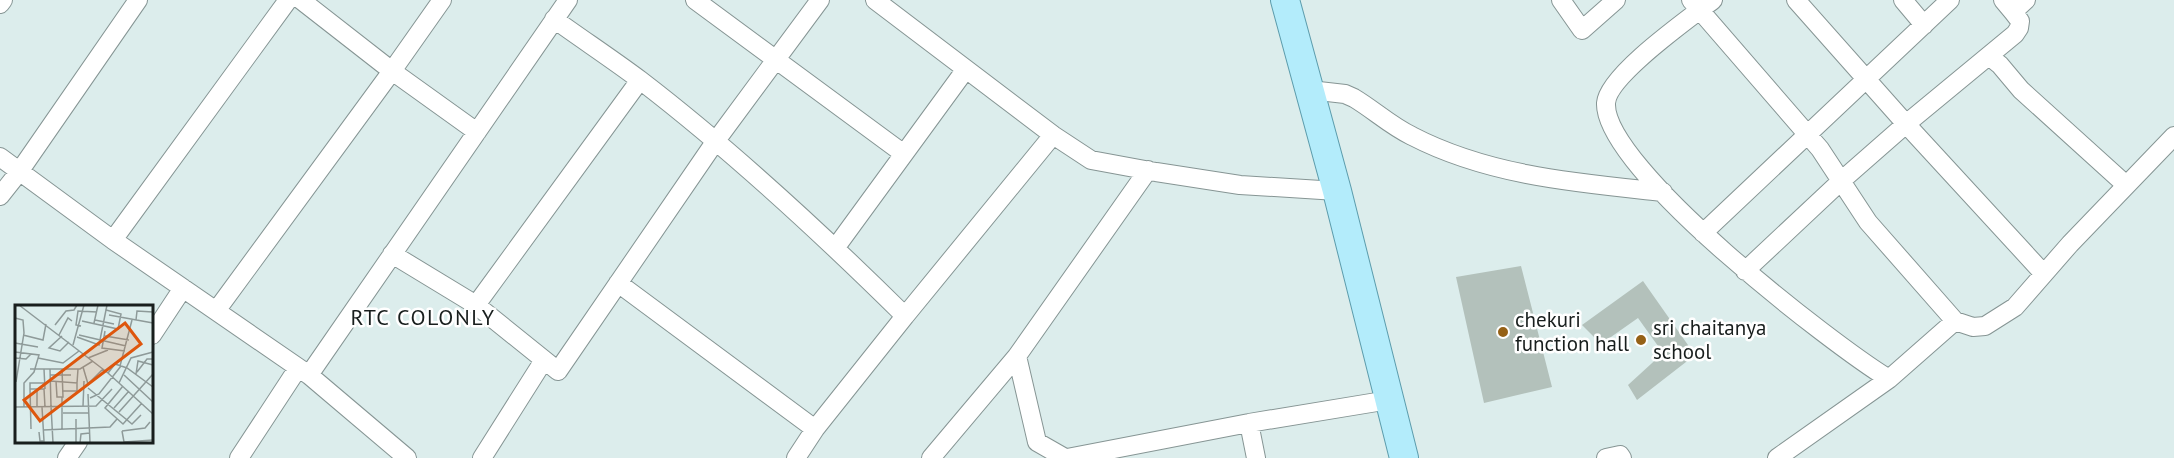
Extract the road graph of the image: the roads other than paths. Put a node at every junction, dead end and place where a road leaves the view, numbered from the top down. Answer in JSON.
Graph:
{"nodes":[{"id":1,"x":3,"y":0,"type":"edge"},
{"id":2,"x":138,"y":0,"type":"edge"},
{"id":3,"x":288,"y":0,"type":"edge"},
{"id":4,"x":301,"y":0,"type":"edge"},
{"id":5,"x":442,"y":0,"type":"edge"},
{"id":6,"x":568,"y":0,"type":"edge"},
{"id":7,"x":695,"y":0,"type":"edge"},
{"id":8,"x":820,"y":0,"type":"edge"},
{"id":9,"x":875,"y":0,"type":"edge"},
{"id":10,"x":1286,"y":0,"type":"edge"},
{"id":11,"x":1561,"y":0,"type":"edge"},
{"id":12,"x":1616,"y":0,"type":"edge"},
{"id":13,"x":1796,"y":0,"type":"edge"},
{"id":14,"x":1903,"y":0,"type":"edge"},
{"id":15,"x":1950,"y":0,"type":"edge"},
{"id":16,"x":1701,"y":3,"type":"edge"},
{"id":17,"x":0,"y":4,"type":"edge"},
{"id":18,"x":2014,"y":4,"type":"edge"},
{"id":19,"x":554,"y":20,"type":"junction"},
{"id":20,"x":1924,"y":25,"type":"junction"},
{"id":21,"x":1989,"y":56,"type":"junction"},
{"id":22,"x":775,"y":60,"type":"junction"},
{"id":23,"x":966,"y":69,"type":"junction"},
{"id":24,"x":392,"y":71,"type":"junction"},
{"id":25,"x":640,"y":80,"type":"junction"},
{"id":26,"x":1868,"y":80,"type":"junction"},
{"id":27,"x":1310,"y":90,"type":"junction"},
{"id":28,"x":1906,"y":124,"type":"junction"},
{"id":29,"x":477,"y":132,"type":"junction"},
{"id":30,"x":1807,"y":134,"type":"junction"},
{"id":31,"x":1053,"y":135,"type":"junction"},
{"id":32,"x":2174,"y":136,"type":"edge"},
{"id":33,"x":715,"y":142,"type":"junction"},
{"id":34,"x":904,"y":154,"type":"junction"},
{"id":35,"x":0,"y":157,"type":"edge"},
{"id":36,"x":1148,"y":170,"type":"junction"},
{"id":37,"x":19,"y":172,"type":"junction"},
{"id":38,"x":1841,"y":181,"type":"junction"},
{"id":39,"x":2126,"y":185,"type":"junction"},
{"id":40,"x":1337,"y":191,"type":"junction"},
{"id":41,"x":1663,"y":192,"type":"junction"},
{"id":42,"x":0,"y":196,"type":"edge"},
{"id":43,"x":1703,"y":233,"type":"junction"},
{"id":44,"x":113,"y":240,"type":"junction"},
{"id":45,"x":836,"y":247,"type":"junction"},
{"id":46,"x":392,"y":254,"type":"junction"},
{"id":47,"x":1745,"y":271,"type":"junction"},
{"id":48,"x":2044,"y":274,"type":"junction"},
{"id":49,"x":618,"y":283,"type":"junction"},
{"id":50,"x":183,"y":288,"type":"junction"},
{"id":51,"x":476,"y":305,"type":"junction"},
{"id":52,"x":216,"y":311,"type":"junction"},
{"id":53,"x":905,"y":316,"type":"junction"},
{"id":54,"x":1955,"y":321,"type":"junction"},
{"id":55,"x":153,"y":333,"type":"edge"},
{"id":56,"x":1017,"y":356,"type":"junction"},
{"id":57,"x":544,"y":360,"type":"junction"},
{"id":58,"x":304,"y":371,"type":"junction"},
{"id":59,"x":1889,"y":379,"type":"junction"},
{"id":60,"x":1389,"y":400,"type":"junction"},
{"id":61,"x":1249,"y":423,"type":"junction"},
{"id":62,"x":815,"y":429,"type":"junction"},
{"id":63,"x":77,"y":443,"type":"edge"},
{"id":64,"x":1058,"y":456,"type":"edge"},
{"id":65,"x":67,"y":458,"type":"edge"},
{"id":66,"x":239,"y":458,"type":"edge"},
{"id":67,"x":407,"y":458,"type":"edge"},
{"id":68,"x":482,"y":458,"type":"edge"},
{"id":69,"x":796,"y":458,"type":"edge"},
{"id":70,"x":931,"y":458,"type":"edge"},
{"id":71,"x":1256,"y":458,"type":"edge"},
{"id":72,"x":1404,"y":458,"type":"edge"},
{"id":73,"x":1606,"y":458,"type":"edge"},
{"id":74,"x":1622,"y":458,"type":"edge"},
{"id":75,"x":1777,"y":458,"type":"edge"}],
"edges":[{"from":1,"to":17,"type":"street"},
{"from":2,"to":37,"type":"street"},
{"from":3,"to":44,"type":"street"},
{"from":4,"to":24,"type":"street"},
{"from":5,"to":24,"type":"street"},
{"from":6,"to":19,"type":"street"},
{"from":7,"to":22,"type":"street"},
{"from":8,"to":22,"type":"street"},
{"from":9,"to":23,"type":"street"},
{"from":10,"to":27,"type":"main road"},
{"from":11,"to":12,"type":"street"},
{"from":13,"to":26,"type":"street"},
{"from":14,"to":20,"type":"street"},
{"from":15,"to":20,"type":"street"},
{"from":16,"to":30,"type":"street"},
{"from":16,"to":41,"type":"street"},
{"from":18,"to":21,"type":"street"},
{"from":19,"to":25,"type":"street"},
{"from":19,"to":29,"type":"street"},
{"from":20,"to":26,"type":"street"},
{"from":21,"to":28,"type":"street"},
{"from":21,"to":39,"type":"street"},
{"from":22,"to":33,"type":"street"},
{"from":22,"to":34,"type":"street"},
{"from":23,"to":31,"type":"street"},
{"from":23,"to":34,"type":"street"},
{"from":24,"to":29,"type":"street"},
{"from":24,"to":52,"type":"street"},
{"from":25,"to":33,"type":"street"},
{"from":25,"to":51,"type":"street"},
{"from":26,"to":28,"type":"street"},
{"from":26,"to":30,"type":"street"},
{"from":27,"to":40,"type":"main road"},
{"from":27,"to":41,"type":"street"},
{"from":28,"to":38,"type":"street"},
{"from":28,"to":48,"type":"street"},
{"from":29,"to":46,"type":"street"},
{"from":30,"to":38,"type":"street"},
{"from":30,"to":43,"type":"street"},
{"from":31,"to":36,"type":"street"},
{"from":31,"to":53,"type":"street"},
{"from":32,"to":39,"type":"street"},
{"from":33,"to":45,"type":"street"},
{"from":33,"to":49,"type":"street"},
{"from":34,"to":45,"type":"street"},
{"from":35,"to":37,"type":"street"},
{"from":36,"to":40,"type":"street"},
{"from":36,"to":56,"type":"street"},
{"from":37,"to":42,"type":"street"},
{"from":37,"to":44,"type":"street"},
{"from":38,"to":47,"type":"street"},
{"from":38,"to":54,"type":"street"},
{"from":39,"to":48,"type":"street"},
{"from":40,"to":60,"type":"main road"},
{"from":41,"to":43,"type":"street"},
{"from":43,"to":47,"type":"street"},
{"from":44,"to":50,"type":"street"},
{"from":45,"to":53,"type":"street"},
{"from":46,"to":51,"type":"street"},
{"from":46,"to":58,"type":"street"},
{"from":47,"to":59,"type":"street"},
{"from":48,"to":54,"type":"street"},
{"from":49,"to":57,"type":"street"},
{"from":49,"to":62,"type":"street"},
{"from":50,"to":52,"type":"street"},
{"from":50,"to":55,"type":"street"},
{"from":51,"to":57,"type":"street"},
{"from":52,"to":58,"type":"street"},
{"from":53,"to":62,"type":"street"},
{"from":54,"to":59,"type":"street"},
{"from":56,"to":64,"type":"street"},
{"from":56,"to":70,"type":"street"},
{"from":57,"to":68,"type":"street"},
{"from":58,"to":66,"type":"street"},
{"from":58,"to":67,"type":"street"},
{"from":59,"to":75,"type":"street"},
{"from":60,"to":61,"type":"street"},
{"from":60,"to":72,"type":"main road"},
{"from":61,"to":64,"type":"street"},
{"from":61,"to":71,"type":"street"},
{"from":62,"to":69,"type":"street"},
{"from":63,"to":65,"type":"street"},
{"from":73,"to":74,"type":"street"}]}
